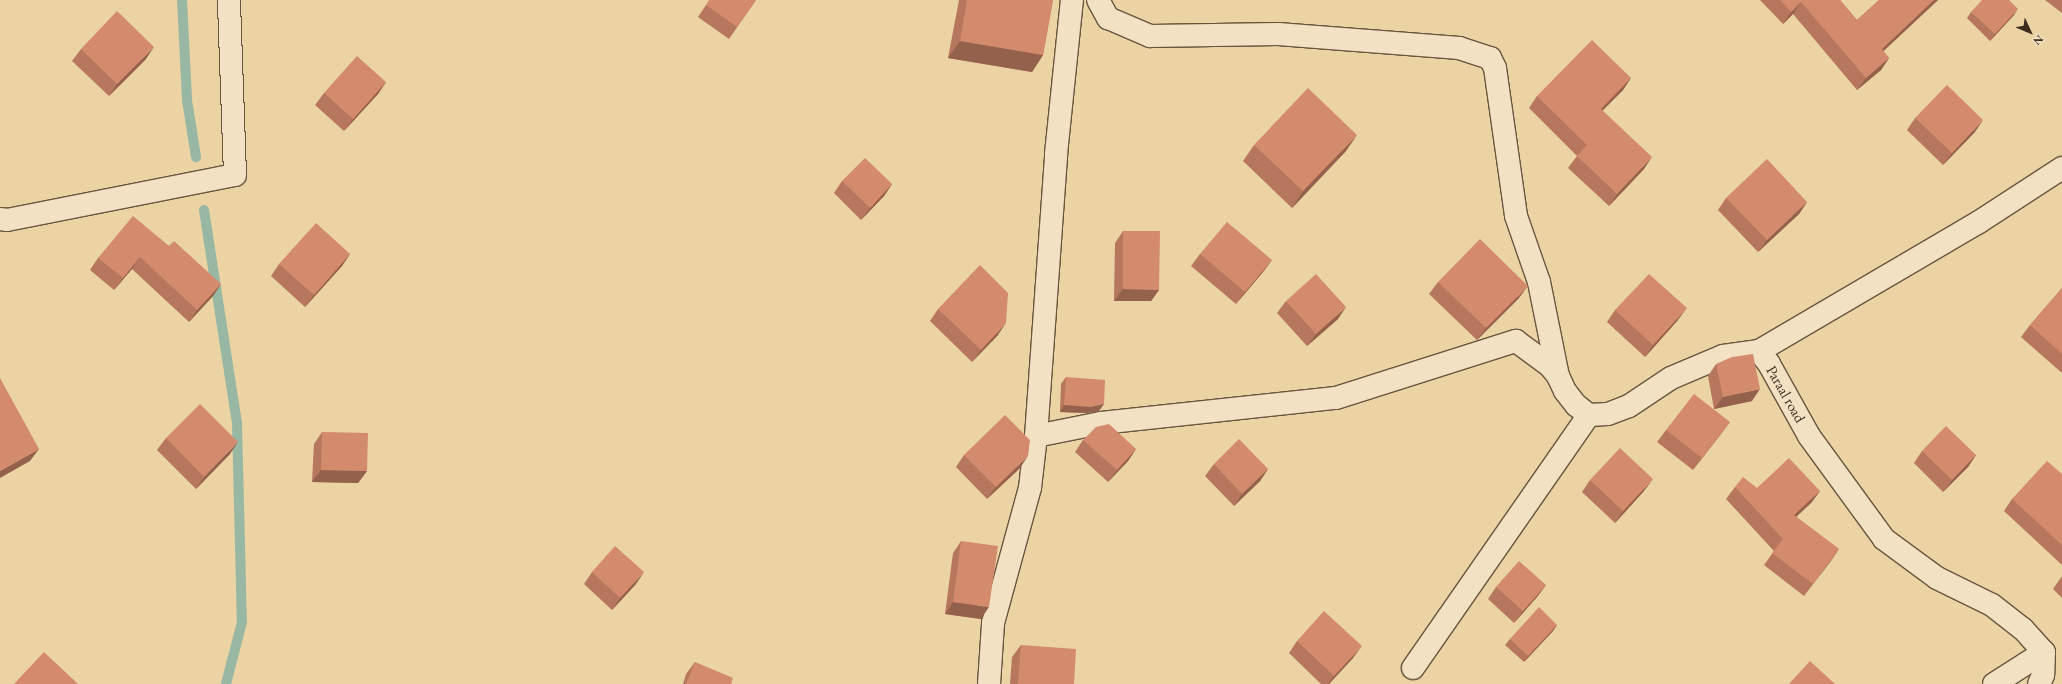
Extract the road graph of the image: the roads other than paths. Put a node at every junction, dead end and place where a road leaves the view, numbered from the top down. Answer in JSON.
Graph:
{"nodes":[{"id":1,"x":229,"y":0,"type":"edge"},
{"id":2,"x":1072,"y":0,"type":"edge"},
{"id":3,"x":1098,"y":0,"type":"edge"},
{"id":4,"x":2062,"y":168,"type":"edge"},
{"id":5,"x":0,"y":219,"type":"edge"},
{"id":6,"x":1759,"y":351,"type":"junction"},
{"id":7,"x":1558,"y":376,"type":"junction"},
{"id":8,"x":1589,"y":415,"type":"junction"},
{"id":9,"x":1036,"y":436,"type":"junction"},
{"id":10,"x":2044,"y":652,"type":"junction"},
{"id":11,"x":1412,"y":668,"type":"dead end"},
{"id":12,"x":989,"y":684,"type":"edge"},
{"id":13,"x":1994,"y":684,"type":"edge"},
{"id":14,"x":2039,"y":684,"type":"edge"}],
"edges":[{"from":1,"to":5,"type":"street"},
{"from":2,"to":9,"type":"street"},
{"from":3,"to":7,"type":"street"},
{"from":4,"to":6,"type":"street","name":"Paraal road"},
{"from":6,"to":8,"type":"street"},
{"from":6,"to":10,"type":"street","name":"Paraal road"},
{"from":7,"to":8,"type":"street"},
{"from":7,"to":9,"type":"street"},
{"from":8,"to":11,"type":"street"},
{"from":9,"to":12,"type":"street"},
{"from":10,"to":13,"type":"street"},
{"from":10,"to":14,"type":"street"}]}
